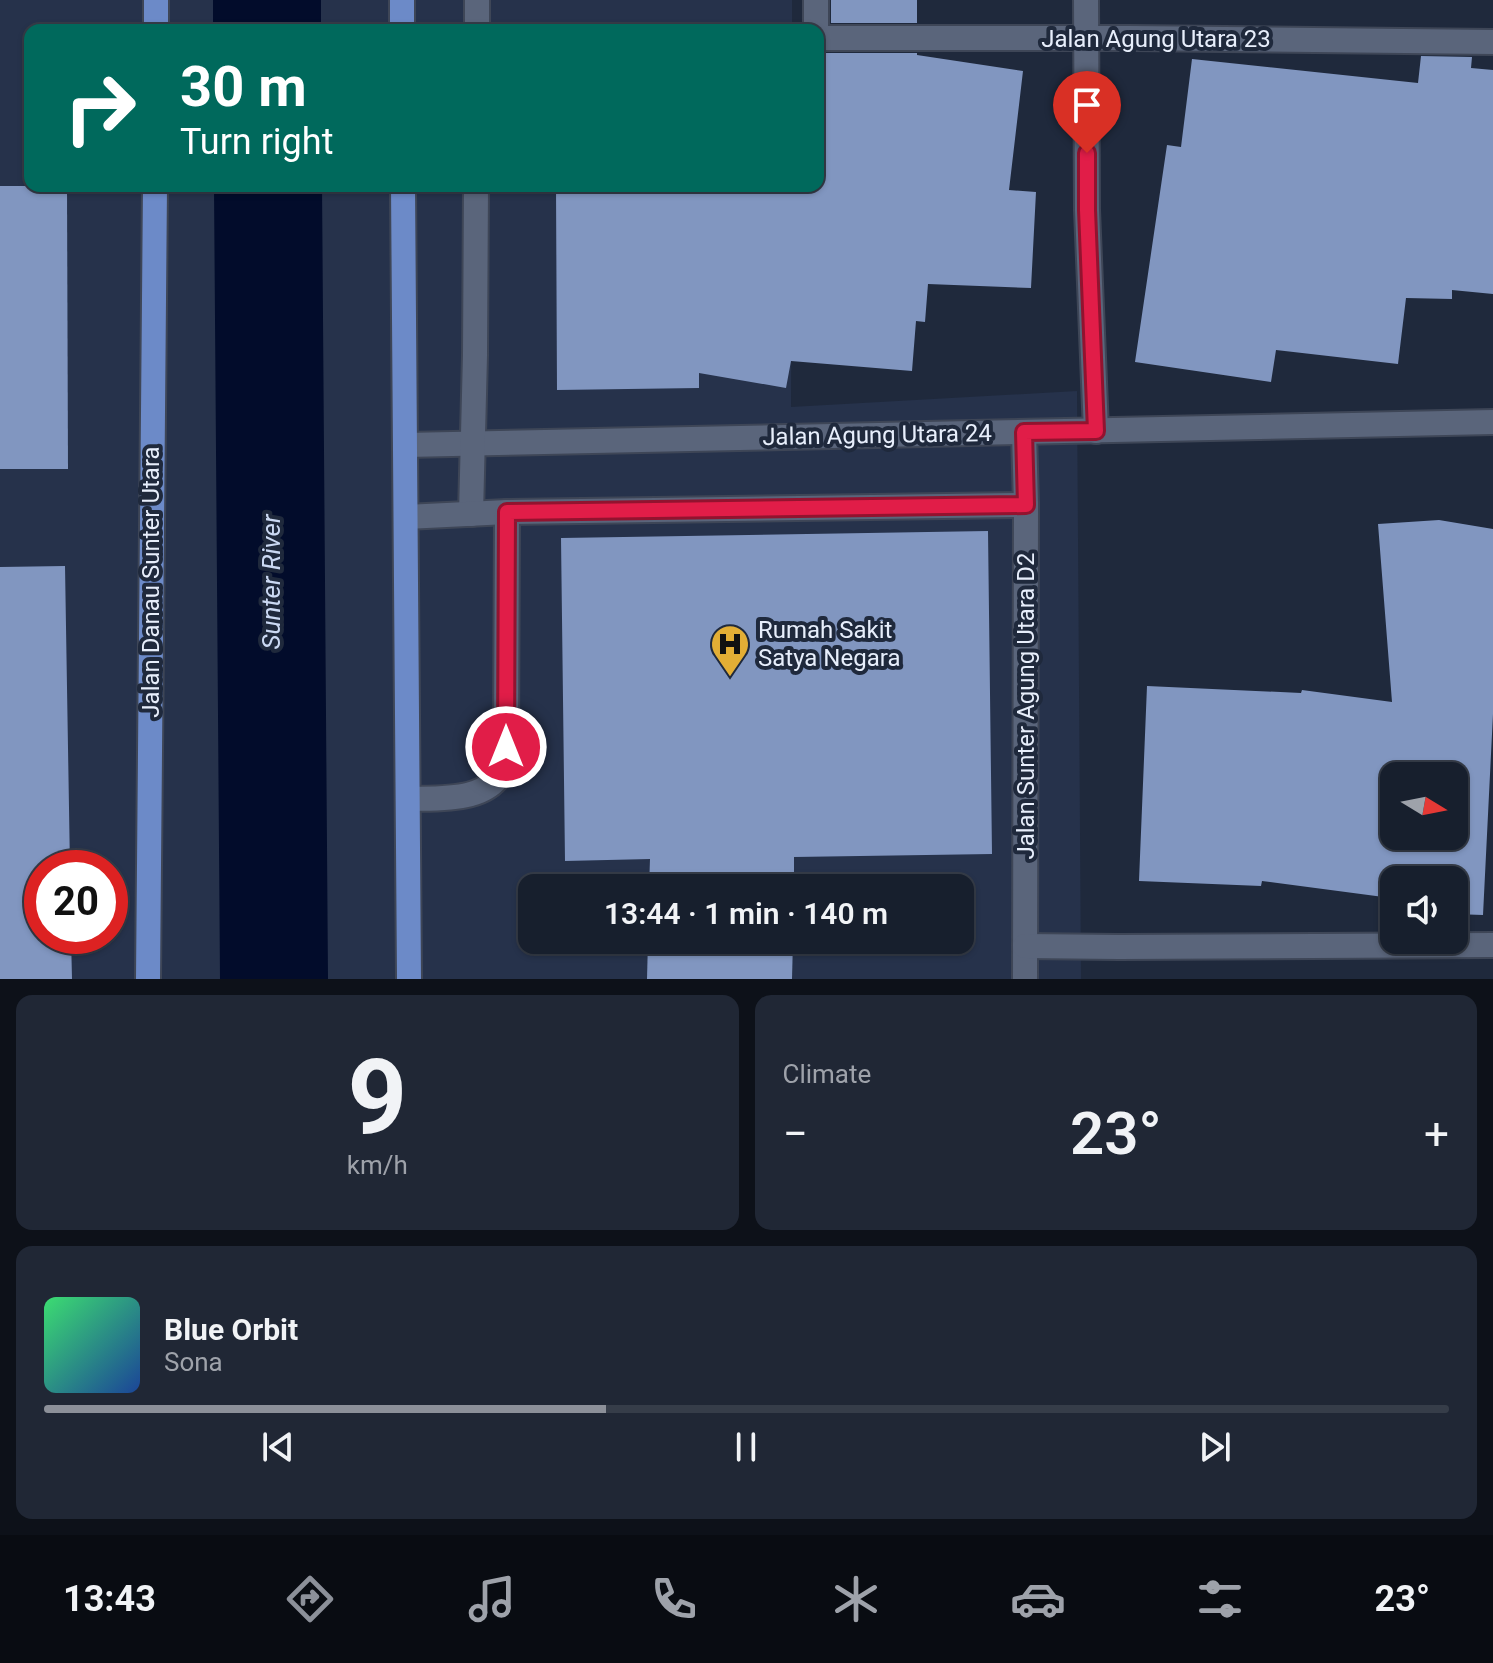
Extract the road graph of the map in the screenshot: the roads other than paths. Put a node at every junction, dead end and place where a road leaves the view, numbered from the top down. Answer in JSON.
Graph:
{"nodes":[{"id":1,"x":156,"y":0,"type":"edge"},
{"id":2,"x":402,"y":0,"type":"edge"},
{"id":3,"x":477,"y":0,"type":"edge"},
{"id":4,"x":816,"y":0,"type":"edge"},
{"id":5,"x":1086,"y":0,"type":"edge"},
{"id":6,"x":156,"y":24,"type":"edge"},
{"id":7,"x":402,"y":24,"type":"edge"},
{"id":8,"x":477,"y":24,"type":"edge"},
{"id":9,"x":816,"y":24,"type":"edge"},
{"id":10,"x":824,"y":38,"type":"edge"},
{"id":11,"x":1086,"y":39,"type":"junction"},
{"id":12,"x":1493,"y":42,"type":"edge"},
{"id":13,"x":155,"y":192,"type":"edge"},
{"id":14,"x":403,"y":192,"type":"edge"},
{"id":15,"x":476,"y":192,"type":"edge"},
{"id":16,"x":1493,"y":422,"type":"edge"},
{"id":17,"x":1096,"y":431,"type":"junction"},
{"id":18,"x":1024,"y":432,"type":"junction"},
{"id":19,"x":472,"y":443,"type":"junction"},
{"id":20,"x":406,"y":445,"type":"junction"},
{"id":21,"x":1026,"y":505,"type":"junction"},
{"id":22,"x":507,"y":512,"type":"junction"},
{"id":23,"x":471,"y":514,"type":"junction"},
{"id":24,"x":406,"y":517,"type":"junction"},
{"id":25,"x":408,"y":799,"type":"junction"},
{"id":26,"x":1493,"y":945,"type":"edge"},
{"id":27,"x":1025,"y":946,"type":"junction"},
{"id":28,"x":148,"y":979,"type":"edge"},
{"id":29,"x":409,"y":979,"type":"edge"},
{"id":30,"x":1025,"y":979,"type":"edge"}],
"edges":[{"from":1,"to":6,"type":"main road"},
{"from":2,"to":7,"type":"main road"},
{"from":3,"to":8,"type":"street"},
{"from":4,"to":9,"type":"street"},
{"from":5,"to":11,"type":"street"},
{"from":10,"to":11,"type":"street","name":"Jalan Agung Utara 23"},
{"from":11,"to":12,"type":"street","name":"Jalan Agung Utara 23"},
{"from":11,"to":17,"type":"street"},
{"from":13,"to":28,"type":"main road","name":"Jalan Danau Sunter Utara"},
{"from":14,"to":20,"type":"main road"},
{"from":15,"to":19,"type":"street"},
{"from":16,"to":17,"type":"street","name":"Jalan Agung Utara 24"},
{"from":17,"to":18,"type":"street","name":"Jalan Agung Utara 24"},
{"from":18,"to":19,"type":"street","name":"Jalan Agung Utara 24"},
{"from":18,"to":21,"type":"street","name":"Jalan Sunter Agung Utara D2"},
{"from":19,"to":20,"type":"street","name":"Jalan Agung Utara 24"},
{"from":19,"to":23,"type":"street"},
{"from":20,"to":24,"type":"main road"},
{"from":21,"to":22,"type":"street"},
{"from":21,"to":27,"type":"street","name":"Jalan Sunter Agung Utara D2"},
{"from":22,"to":23,"type":"street"},
{"from":22,"to":25,"type":"street"},
{"from":23,"to":24,"type":"street"},
{"from":24,"to":25,"type":"main road"},
{"from":25,"to":29,"type":"main road"},
{"from":26,"to":27,"type":"street"},
{"from":27,"to":30,"type":"street","name":"Jalan Sunter Agung Utara D2"}]}
